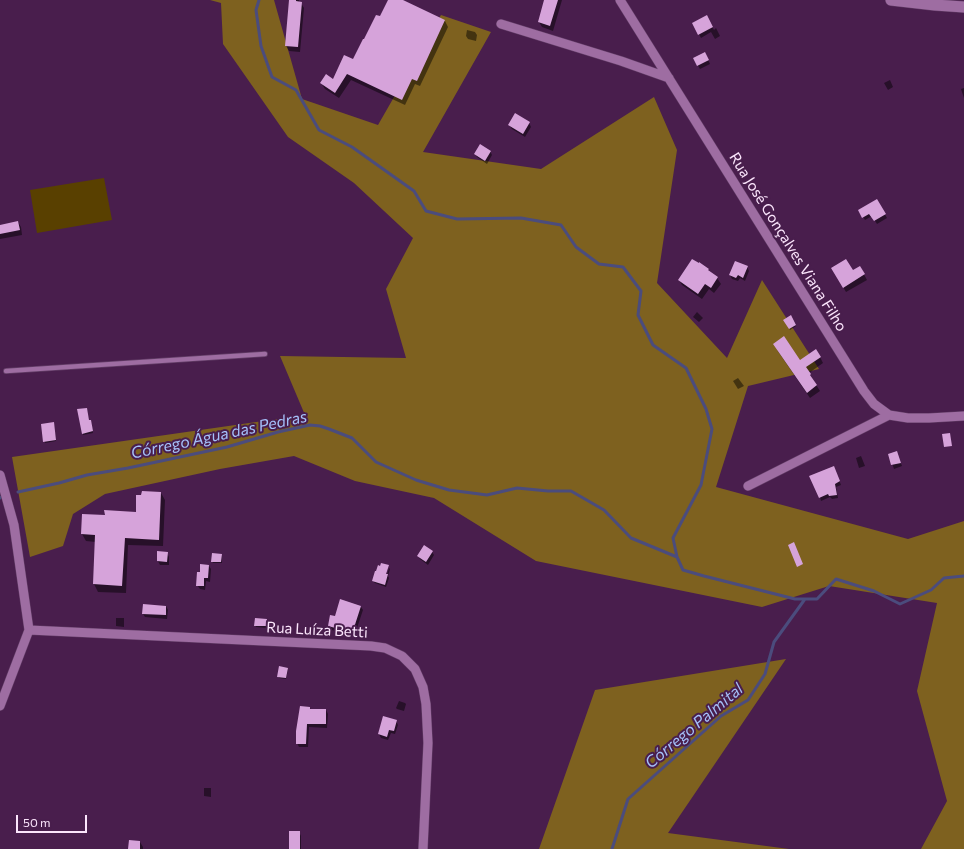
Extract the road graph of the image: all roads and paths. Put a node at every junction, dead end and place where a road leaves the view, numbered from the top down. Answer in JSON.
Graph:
{"nodes":[{"id":1,"x":620,"y":0,"type":"edge"},
{"id":2,"x":891,"y":0,"type":"edge"},
{"id":3,"x":964,"y":7,"type":"edge"},
{"id":4,"x":501,"y":24,"type":"dead end"},
{"id":5,"x":669,"y":78,"type":"junction"},
{"id":6,"x":265,"y":354,"type":"dead end"},
{"id":7,"x":6,"y":371,"type":"dead end"},
{"id":8,"x":889,"y":415,"type":"junction"},
{"id":9,"x":964,"y":416,"type":"edge"},
{"id":10,"x":0,"y":475,"type":"edge"},
{"id":11,"x":748,"y":486,"type":"dead end"},
{"id":12,"x":29,"y":630,"type":"junction"},
{"id":13,"x":0,"y":706,"type":"edge"},
{"id":14,"x":423,"y":849,"type":"edge"}],
"edges":[{"from":1,"to":5,"type":"street","name":"Rua José Gonçalves Viana Filho"},
{"from":2,"to":3,"type":"street"},
{"from":4,"to":5,"type":"street"},
{"from":5,"to":8,"type":"street","name":"Rua José Gonçalves Viana Filho"},
{"from":6,"to":7,"type":"lane"},
{"from":8,"to":9,"type":"street","name":"Rua José Gonçalves Viana Filho"},
{"from":8,"to":11,"type":"street"},
{"from":10,"to":12,"type":"street"},
{"from":12,"to":13,"type":"street"},
{"from":12,"to":14,"type":"street","name":"Rua Luíza Betti"}]}
